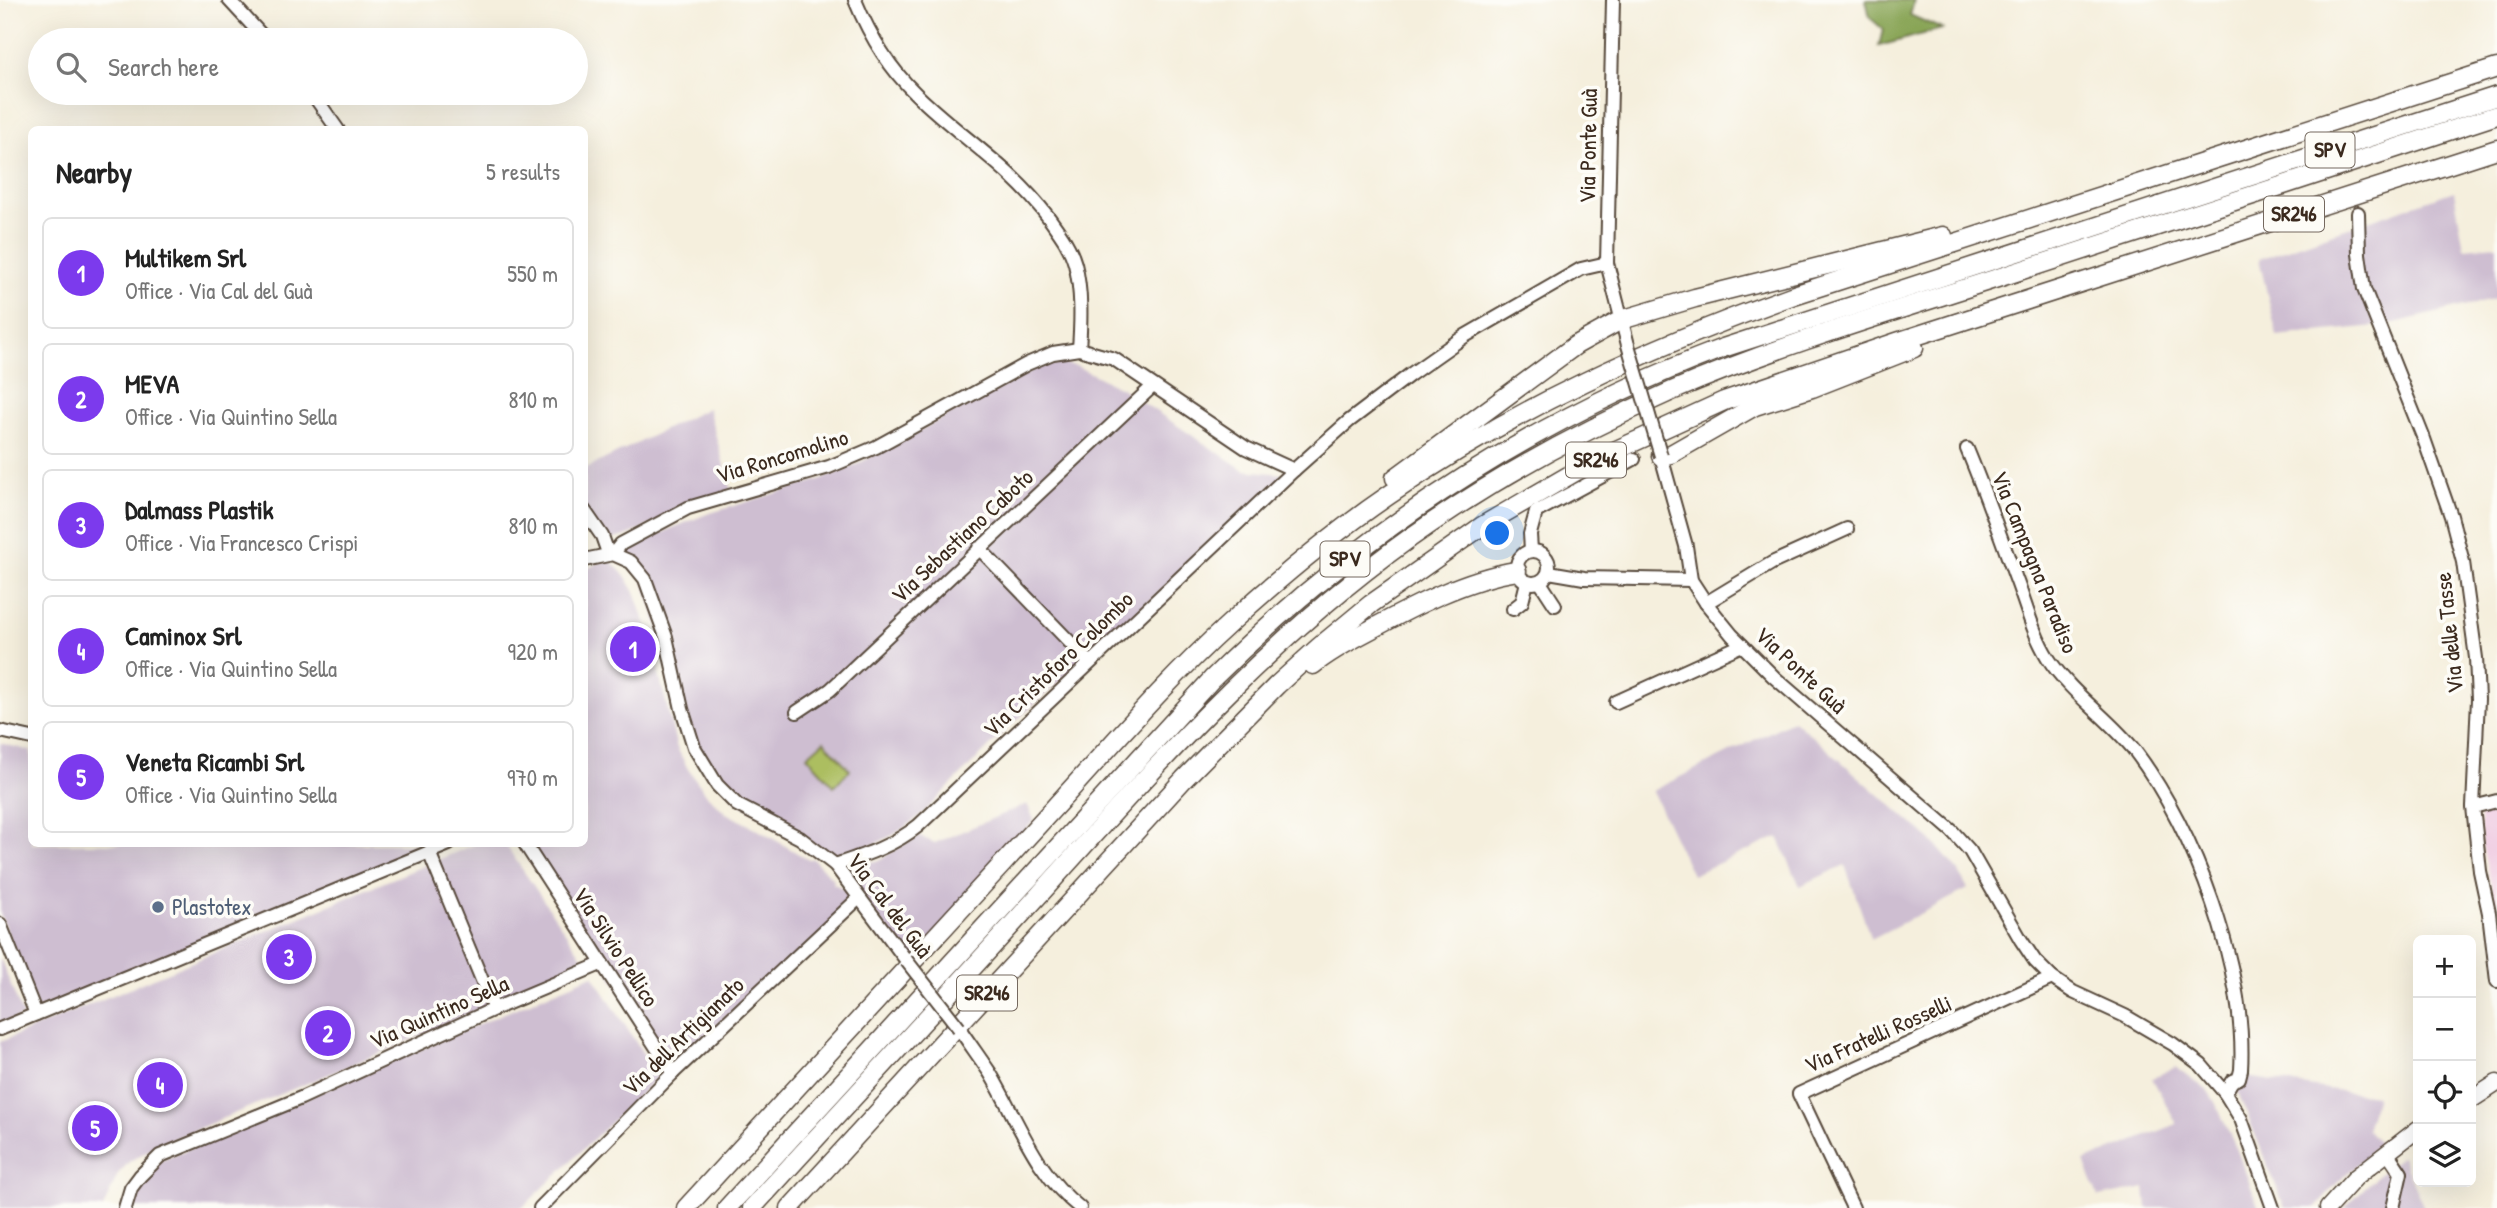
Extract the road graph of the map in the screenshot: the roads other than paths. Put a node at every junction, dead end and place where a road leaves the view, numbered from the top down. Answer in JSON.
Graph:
{"nodes":[{"id":1,"x":229,"y":0,"type":"edge"},
{"id":2,"x":855,"y":0,"type":"edge"},
{"id":3,"x":1613,"y":0,"type":"edge"},
{"id":4,"x":255,"y":28,"type":"edge"},
{"id":5,"x":2497,"y":68,"type":"edge"},
{"id":6,"x":2497,"y":96,"type":"edge"},
{"id":7,"x":320,"y":105,"type":"edge"},
{"id":8,"x":2497,"y":116,"type":"edge"},
{"id":9,"x":335,"y":126,"type":"edge"},
{"id":10,"x":2497,"y":149,"type":"edge"},
{"id":11,"x":2067,"y":206,"type":"junction"},
{"id":12,"x":2358,"y":213,"type":"dead end"},
{"id":13,"x":1607,"y":263,"type":"junction"},
{"id":14,"x":2088,"y":281,"type":"junction"},
{"id":15,"x":1622,"y":320,"type":"junction"},
{"id":16,"x":1079,"y":349,"type":"junction"},
{"id":17,"x":1153,"y":386,"type":"junction"},
{"id":18,"x":1967,"y":449,"type":"dead end"},
{"id":19,"x":1661,"y":456,"type":"junction"},
{"id":20,"x":1634,"y":458,"type":"dead end"},
{"id":21,"x":1294,"y":470,"type":"junction"},
{"id":22,"x":588,"y":516,"type":"edge"},
{"id":23,"x":1847,"y":529,"type":"dead end"},
{"id":24,"x":979,"y":548,"type":"junction"},
{"id":25,"x":1531,"y":550,"type":"junction"},
{"id":26,"x":610,"y":553,"type":"junction"},
{"id":27,"x":588,"y":559,"type":"edge"},
{"id":28,"x":1533,"y":577,"type":"junction"},
{"id":29,"x":1691,"y":580,"type":"junction"},
{"id":30,"x":1706,"y":603,"type":"junction"},
{"id":31,"x":1555,"y":605,"type":"dead end"},
{"id":32,"x":1513,"y":609,"type":"dead end"},
{"id":33,"x":1227,"y":625,"type":"junction"},
{"id":34,"x":1742,"y":645,"type":"junction"},
{"id":35,"x":1089,"y":662,"type":"junction"},
{"id":36,"x":1616,"y":702,"type":"dead end"},
{"id":37,"x":797,"y":712,"type":"dead end"},
{"id":38,"x":0,"y":731,"type":"edge"},
{"id":39,"x":28,"y":737,"type":"edge"},
{"id":40,"x":1184,"y":779,"type":"junction"},
{"id":41,"x":2497,"y":801,"type":"edge"},
{"id":42,"x":2473,"y":807,"type":"junction"},
{"id":43,"x":442,"y":847,"type":"edge"},
{"id":44,"x":527,"y":847,"type":"edge"},
{"id":45,"x":429,"y":852,"type":"junction"},
{"id":46,"x":835,"y":865,"type":"junction"},
{"id":47,"x":859,"y":898,"type":"junction"},
{"id":48,"x":0,"y":924,"type":"edge"},
{"id":49,"x":601,"y":964,"type":"junction"},
{"id":50,"x":2052,"y":978,"type":"junction"},
{"id":51,"x":2497,"y":981,"type":"edge"},
{"id":52,"x":494,"y":1009,"type":"junction"},
{"id":53,"x":36,"y":1014,"type":"junction"},
{"id":54,"x":0,"y":1029,"type":"edge"},
{"id":55,"x":2497,"y":1066,"type":"edge"},
{"id":56,"x":673,"y":1073,"type":"junction"},
{"id":57,"x":2493,"y":1085,"type":"edge"},
{"id":58,"x":2225,"y":1093,"type":"junction"},
{"id":59,"x":2476,"y":1097,"type":"edge"},
{"id":60,"x":2413,"y":1133,"type":"edge"},
{"id":61,"x":2387,"y":1152,"type":"junction"},
{"id":62,"x":125,"y":1208,"type":"edge"},
{"id":63,"x":540,"y":1208,"type":"edge"},
{"id":64,"x":686,"y":1208,"type":"edge"},
{"id":65,"x":727,"y":1208,"type":"edge"},
{"id":66,"x":752,"y":1208,"type":"edge"},
{"id":67,"x":790,"y":1208,"type":"edge"},
{"id":68,"x":1080,"y":1208,"type":"edge"},
{"id":69,"x":1853,"y":1208,"type":"edge"},
{"id":70,"x":2273,"y":1208,"type":"edge"},
{"id":71,"x":2328,"y":1208,"type":"edge"},
{"id":72,"x":2393,"y":1208,"type":"edge"}],
"edges":[{"from":1,"to":4,"type":"street"},
{"from":2,"to":16,"type":"street"},
{"from":3,"to":13,"type":"street","name":"Via Ponte Guà"},
{"from":5,"to":11,"type":"highway"},
{"from":6,"to":65,"type":"highway","number":"SPV"},
{"from":7,"to":9,"type":"street"},
{"from":8,"to":66,"type":"highway","number":"SPV"},
{"from":10,"to":14,"type":"highway","number":"SR246"},
{"from":11,"to":15,"type":"highway"},
{"from":11,"to":33,"type":"highway"},
{"from":12,"to":42,"type":"street","name":"Via delle Tasse"},
{"from":13,"to":15,"type":"street","name":"Via Ponte Guà"},
{"from":13,"to":21,"type":"street","name":"Via Cristoforo Colombo"},
{"from":14,"to":19,"type":"highway"},
{"from":14,"to":40,"type":"highway","number":"SR246"},
{"from":15,"to":19,"type":"street","name":"Via Ponte Guà","bridge":true},
{"from":15,"to":33,"type":"highway"},
{"from":16,"to":17,"type":"street","name":"Via Roncomolino"},
{"from":16,"to":26,"type":"street","name":"Via Roncomolino"},
{"from":17,"to":21,"type":"street","name":"Via Roncomolino"},
{"from":17,"to":24,"type":"street","name":"Via Sebastiano Caboto"},
{"from":18,"to":58,"type":"street","name":"Via Campagna Paradiso"},
{"from":19,"to":29,"type":"street","name":"Via Ponte Guà"},
{"from":20,"to":25,"type":"street"},
{"from":21,"to":35,"type":"street","name":"Via Cristoforo Colombo"},
{"from":22,"to":26,"type":"street","name":"Via Cal del Guà"},
{"from":23,"to":30,"type":"street"},
{"from":24,"to":35,"type":"street"},
{"from":24,"to":37,"type":"street","name":"Via Sebastiano Caboto"},
{"from":25,"to":28,"type":"street"},
{"from":25,"to":28,"type":"street"},
{"from":26,"to":27,"type":"street"},
{"from":26,"to":46,"type":"street","name":"Via Cal del Guà"},
{"from":28,"to":29,"type":"street"},
{"from":28,"to":31,"type":"street"},
{"from":28,"to":32,"type":"street"},
{"from":28,"to":40,"type":"highway"},
{"from":29,"to":30,"type":"street","name":"Via Ponte Guà"},
{"from":30,"to":34,"type":"street","name":"Via Ponte Guà"},
{"from":33,"to":64,"type":"highway"},
{"from":34,"to":36,"type":"street"},
{"from":34,"to":50,"type":"street","name":"Via Ponte Guà"},
{"from":35,"to":46,"type":"street","name":"Via Cristoforo Colombo"},
{"from":38,"to":39,"type":"street"},
{"from":40,"to":67,"type":"highway","number":"SR246"},
{"from":41,"to":42,"type":"street"},
{"from":42,"to":51,"type":"street","name":"Via delle Tasse"},
{"from":43,"to":45,"type":"street"},
{"from":44,"to":49,"type":"street","name":"Via Silvio Pellico"},
{"from":45,"to":52,"type":"street"},
{"from":45,"to":53,"type":"street"},
{"from":46,"to":47,"type":"street","name":"Via Cal del Guà"},
{"from":47,"to":56,"type":"street","name":"Via dell'Artigianato"},
{"from":47,"to":68,"type":"street","name":"Via Cal del Guà","bridge":true},
{"from":48,"to":53,"type":"street"},
{"from":49,"to":52,"type":"street","name":"Via Quintino Sella"},
{"from":49,"to":56,"type":"street","name":"Via Silvio Pellico"},
{"from":50,"to":58,"type":"street","name":"Via Ponte Guà"},
{"from":50,"to":69,"type":"street","name":"Via Fratelli Rosselli"},
{"from":52,"to":62,"type":"street","name":"Via Quintino Sella"},
{"from":53,"to":54,"type":"street"},
{"from":55,"to":57,"type":"main road"},
{"from":56,"to":63,"type":"street","name":"Via dell'Artigianato"},
{"from":57,"to":59,"type":"main road"},
{"from":58,"to":70,"type":"street","name":"Via Ponte Guà"},
{"from":60,"to":61,"type":"main road"},
{"from":61,"to":71,"type":"main road"},
{"from":61,"to":72,"type":"street"}]}
